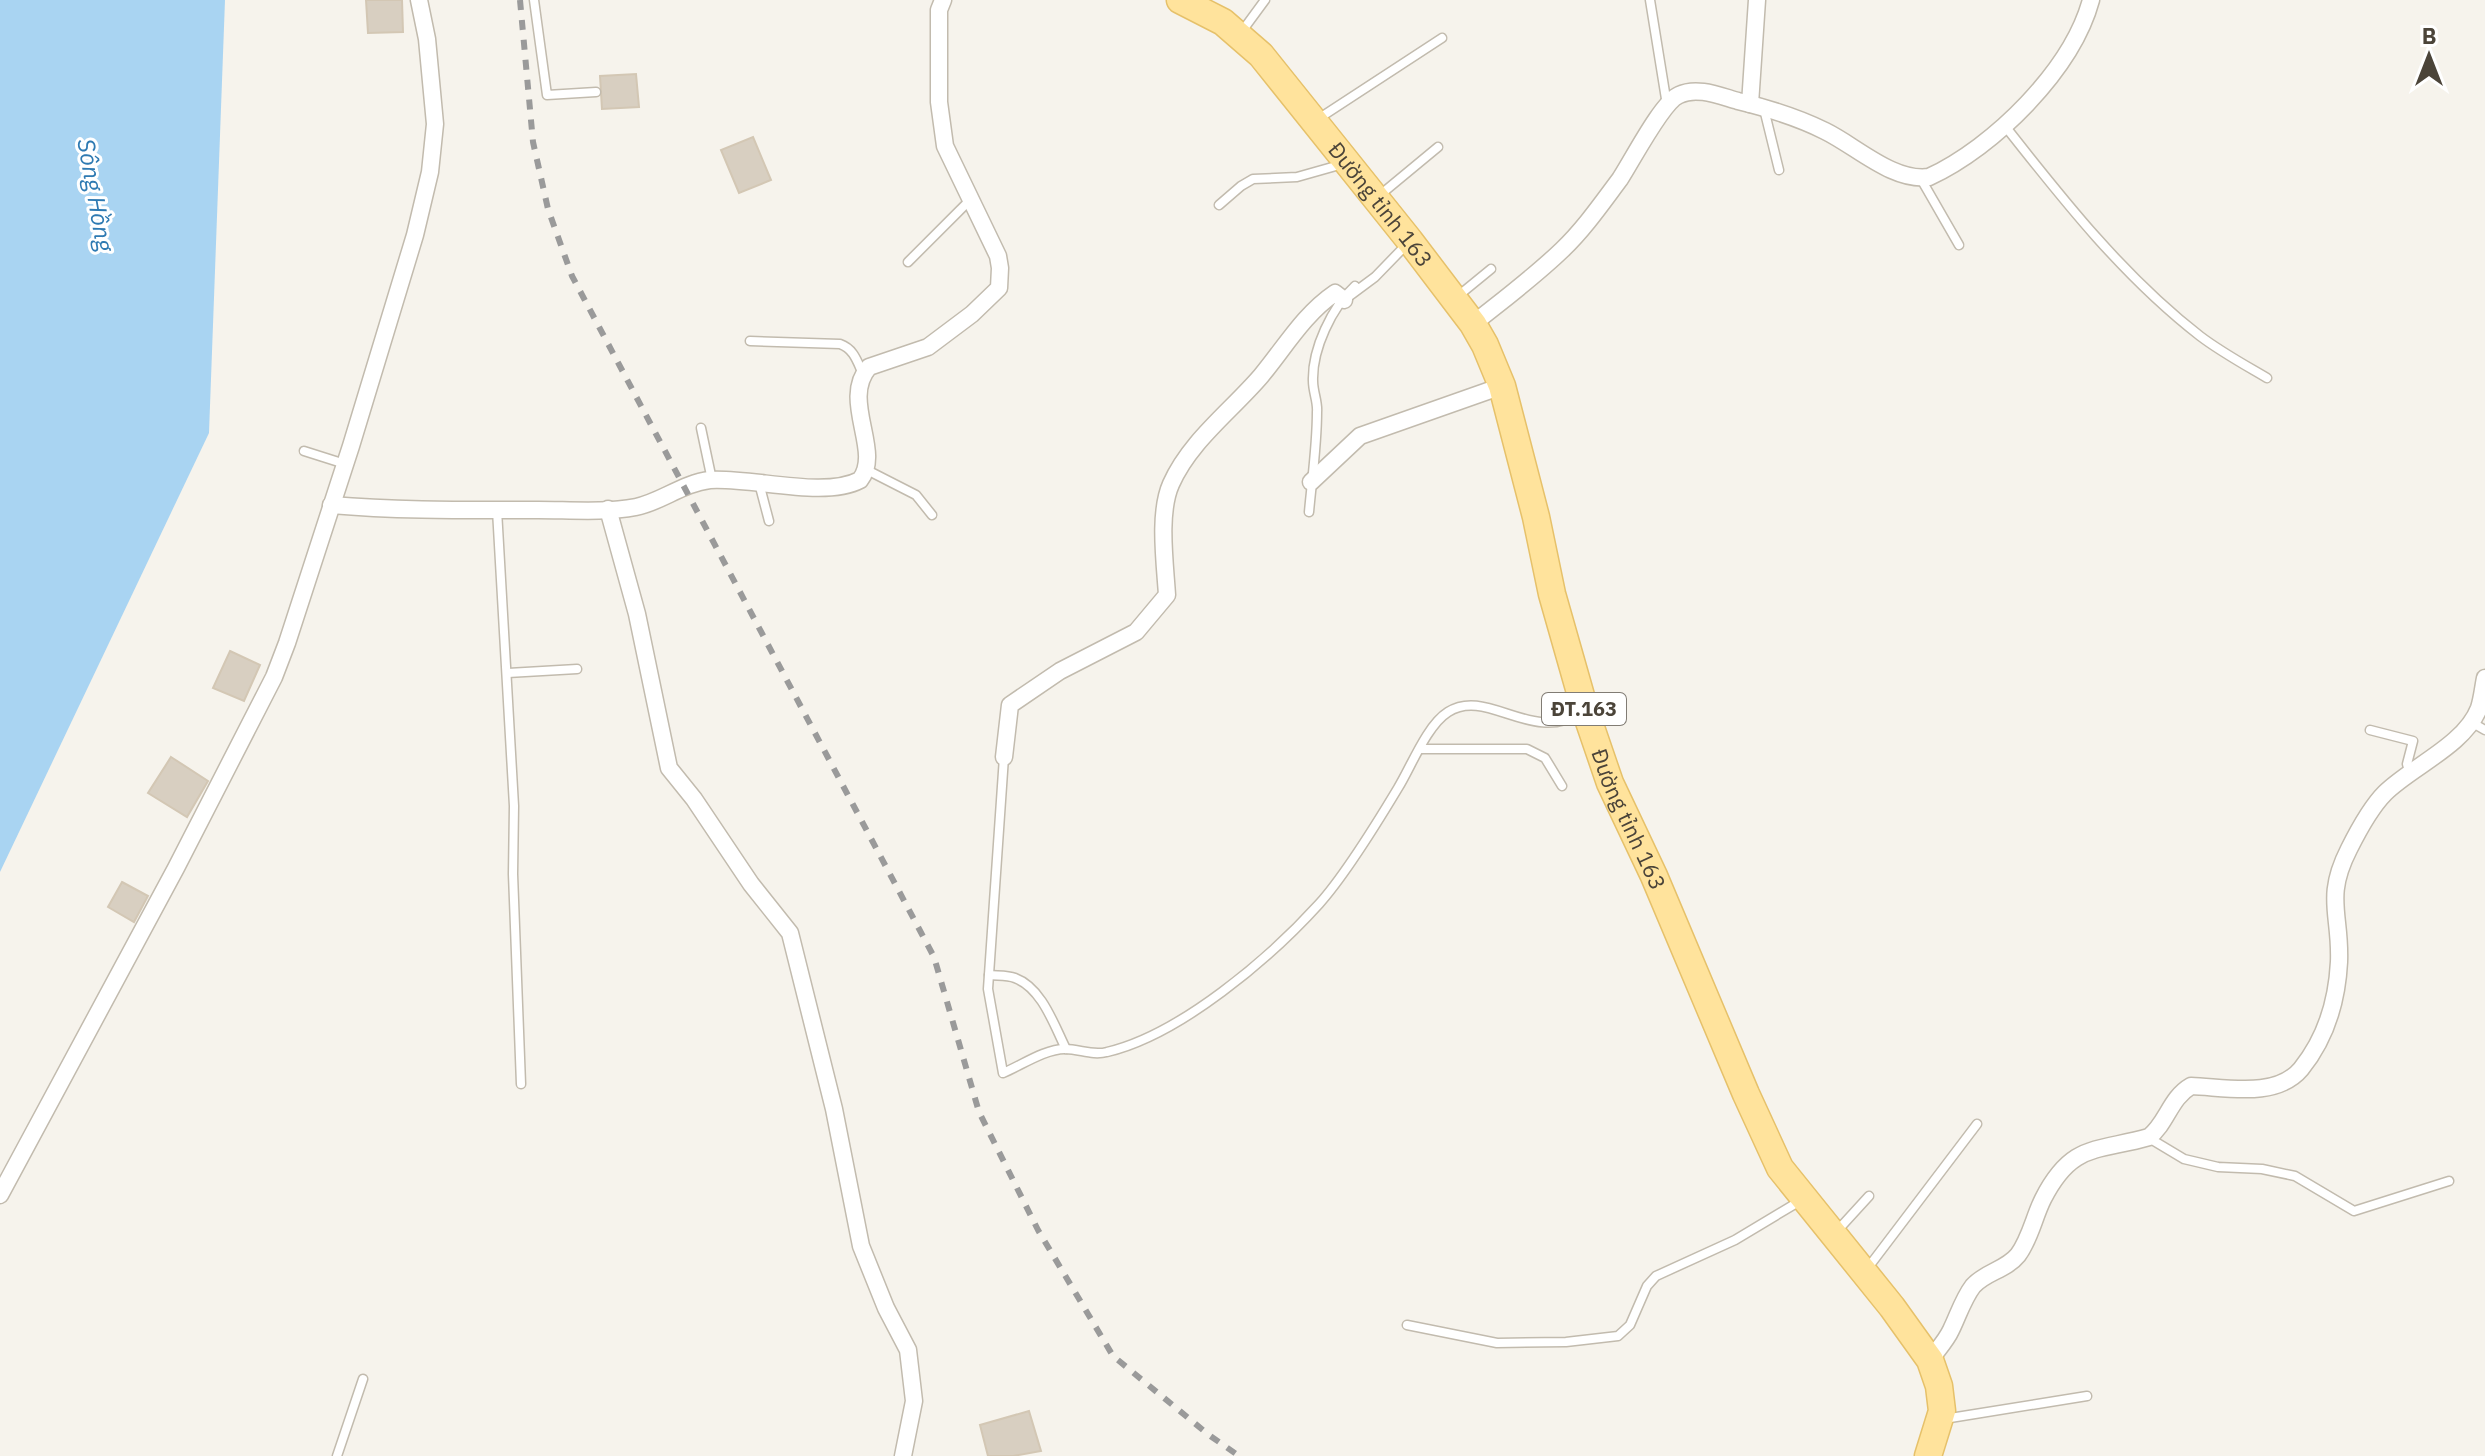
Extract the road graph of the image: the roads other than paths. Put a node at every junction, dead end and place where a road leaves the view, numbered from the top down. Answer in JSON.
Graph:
{"nodes":[{"id":1,"x":419,"y":0,"type":"edge"},
{"id":2,"x":534,"y":0,"type":"edge"},
{"id":3,"x":943,"y":0,"type":"edge"},
{"id":4,"x":1180,"y":0,"type":"edge"},
{"id":5,"x":1265,"y":0,"type":"edge"},
{"id":6,"x":1650,"y":0,"type":"edge"},
{"id":7,"x":1757,"y":0,"type":"edge"},
{"id":8,"x":2091,"y":0,"type":"edge"},
{"id":9,"x":1240,"y":34,"type":"junction"},
{"id":10,"x":1442,"y":38,"type":"dead end"},
{"id":11,"x":596,"y":92,"type":"dead end"},
{"id":12,"x":1667,"y":105,"type":"junction"},
{"id":13,"x":1757,"y":107,"type":"junction"},
{"id":14,"x":1314,"y":121,"type":"junction"},
{"id":15,"x":2005,"y":126,"type":"junction"},
{"id":16,"x":1438,"y":147,"type":"dead end"},
{"id":17,"x":1348,"y":163,"type":"junction"},
{"id":18,"x":1779,"y":170,"type":"dead end"},
{"id":19,"x":1921,"y":178,"type":"junction"},
{"id":20,"x":1376,"y":198,"type":"junction"},
{"id":21,"x":970,"y":200,"type":"junction"},
{"id":22,"x":1219,"y":205,"type":"dead end"},
{"id":23,"x":1410,"y":241,"type":"junction"},
{"id":24,"x":1959,"y":245,"type":"dead end"},
{"id":25,"x":908,"y":262,"type":"dead end"},
{"id":26,"x":1491,"y":269,"type":"dead end"},
{"id":27,"x":1454,"y":299,"type":"junction"},
{"id":28,"x":1344,"y":300,"type":"junction"},
{"id":29,"x":1473,"y":324,"type":"junction"},
{"id":30,"x":750,"y":341,"type":"dead end"},
{"id":31,"x":863,"y":374,"type":"junction"},
{"id":32,"x":2267,"y":378,"type":"dead end"},
{"id":33,"x":1502,"y":386,"type":"junction"},
{"id":34,"x":701,"y":428,"type":"dead end"},
{"id":35,"x":304,"y":451,"type":"dead end"},
{"id":36,"x":345,"y":464,"type":"junction"},
{"id":37,"x":867,"y":470,"type":"junction"},
{"id":38,"x":712,"y":480,"type":"junction"},
{"id":39,"x":1311,"y":482,"type":"junction"},
{"id":40,"x":759,"y":483,"type":"junction"},
{"id":41,"x":331,"y":505,"type":"junction"},
{"id":42,"x":608,"y":509,"type":"junction"},
{"id":43,"x":497,"y":510,"type":"junction"},
{"id":44,"x":1309,"y":512,"type":"dead end"},
{"id":45,"x":932,"y":515,"type":"dead end"},
{"id":46,"x":769,"y":521,"type":"dead end"},
{"id":47,"x":577,"y":669,"type":"dead end"},
{"id":48,"x":507,"y":673,"type":"junction"},
{"id":49,"x":2485,"y":678,"type":"edge"},
{"id":50,"x":1585,"y":710,"type":"junction"},
{"id":51,"x":2478,"y":726,"type":"edge"},
{"id":52,"x":2370,"y":730,"type":"dead end"},
{"id":53,"x":1421,"y":749,"type":"junction"},
{"id":54,"x":1004,"y":757,"type":"joint"},
{"id":55,"x":2410,"y":775,"type":"junction"},
{"id":56,"x":1562,"y":786,"type":"dead end"},
{"id":57,"x":989,"y":975,"type":"junction"},
{"id":58,"x":1066,"y":1049,"type":"junction"},
{"id":59,"x":521,"y":1084,"type":"dead end"},
{"id":60,"x":1977,"y":1124,"type":"dead end"},
{"id":61,"x":2149,"y":1137,"type":"junction"},
{"id":62,"x":2449,"y":1181,"type":"dead end"},
{"id":63,"x":0,"y":1195,"type":"edge"},
{"id":64,"x":1869,"y":1196,"type":"dead end"},
{"id":65,"x":1804,"y":1199,"type":"junction"},
{"id":66,"x":1833,"y":1235,"type":"junction"},
{"id":67,"x":1864,"y":1272,"type":"junction"},
{"id":68,"x":1407,"y":1325,"type":"dead end"},
{"id":69,"x":1930,"y":1360,"type":"junction"},
{"id":70,"x":363,"y":1379,"type":"dead end"},
{"id":71,"x":2087,"y":1396,"type":"dead end"},
{"id":72,"x":1939,"y":1420,"type":"junction"},
{"id":73,"x":337,"y":1456,"type":"edge"},
{"id":74,"x":903,"y":1456,"type":"edge"},
{"id":75,"x":1928,"y":1456,"type":"edge"}],
"edges":[{"from":1,"to":36,"type":"street"},
{"from":2,"to":11,"type":"lane"},
{"from":3,"to":21,"type":"street"},
{"from":4,"to":9,"type":"main road","name":"Đường tỉnh 163","number":"ĐT.163"},
{"from":5,"to":9,"type":"lane"},
{"from":6,"to":12,"type":"lane"},
{"from":7,"to":13,"type":"street"},
{"from":8,"to":15,"type":"street"},
{"from":9,"to":14,"type":"main road","name":"Đường tỉnh 163","number":"ĐT.163"},
{"from":10,"to":14,"type":"lane"},
{"from":12,"to":13,"type":"street"},
{"from":12,"to":29,"type":"street"},
{"from":13,"to":18,"type":"lane"},
{"from":13,"to":19,"type":"street"},
{"from":14,"to":17,"type":"main road","name":"Đường tỉnh 163","number":"ĐT.163"},
{"from":15,"to":19,"type":"street"},
{"from":15,"to":32,"type":"lane"},
{"from":16,"to":20,"type":"lane"},
{"from":17,"to":20,"type":"main road","name":"Đường tỉnh 163","number":"ĐT.163"},
{"from":17,"to":22,"type":"lane"},
{"from":19,"to":24,"type":"lane"},
{"from":20,"to":23,"type":"main road","name":"Đường tỉnh 163","number":"ĐT.163"},
{"from":21,"to":25,"type":"lane"},
{"from":21,"to":31,"type":"street"},
{"from":23,"to":27,"type":"main road","name":"Đường tỉnh 163","number":"ĐT.163"},
{"from":23,"to":28,"type":"lane"},
{"from":26,"to":27,"type":"lane"},
{"from":27,"to":29,"type":"main road","name":"Đường tỉnh 163","number":"ĐT.163"},
{"from":28,"to":39,"type":"lane"},
{"from":28,"to":54,"type":"street"},
{"from":29,"to":33,"type":"main road","name":"Đường tỉnh 163","number":"ĐT.163"},
{"from":30,"to":31,"type":"lane"},
{"from":31,"to":37,"type":"street"},
{"from":33,"to":39,"type":"street"},
{"from":33,"to":50,"type":"main road","name":"Đường tỉnh 163","number":"ĐT.163"},
{"from":34,"to":38,"type":"lane"},
{"from":35,"to":36,"type":"lane"},
{"from":36,"to":41,"type":"street"},
{"from":37,"to":40,"type":"street"},
{"from":37,"to":45,"type":"lane"},
{"from":38,"to":40,"type":"street"},
{"from":38,"to":42,"type":"street"},
{"from":39,"to":44,"type":"lane"},
{"from":40,"to":46,"type":"lane"},
{"from":41,"to":43,"type":"street"},
{"from":41,"to":63,"type":"street"},
{"from":42,"to":43,"type":"street"},
{"from":42,"to":74,"type":"street"},
{"from":43,"to":48,"type":"lane"},
{"from":47,"to":48,"type":"lane"},
{"from":48,"to":59,"type":"lane"},
{"from":49,"to":51,"type":"street"},
{"from":50,"to":53,"type":"lane"},
{"from":50,"to":65,"type":"main road","name":"Đường tỉnh 163","number":"ĐT.163"},
{"from":51,"to":55,"type":"street"},
{"from":52,"to":55,"type":"lane"},
{"from":53,"to":56,"type":"lane"},
{"from":53,"to":58,"type":"lane"},
{"from":54,"to":57,"type":"lane"},
{"from":55,"to":61,"type":"street"},
{"from":57,"to":58,"type":"lane"},
{"from":57,"to":58,"type":"lane"},
{"from":60,"to":67,"type":"lane"},
{"from":61,"to":62,"type":"lane"},
{"from":61,"to":69,"type":"street"},
{"from":64,"to":66,"type":"lane"},
{"from":65,"to":66,"type":"main road","name":"Đường tỉnh 163","number":"ĐT.163"},
{"from":65,"to":68,"type":"lane"},
{"from":66,"to":67,"type":"main road","name":"Đường tỉnh 163","number":"ĐT.163"},
{"from":67,"to":69,"type":"main road","name":"Đường tỉnh 163","number":"ĐT.163"},
{"from":69,"to":72,"type":"main road","name":"Đường tỉnh 163","number":"ĐT.163"},
{"from":70,"to":73,"type":"lane"},
{"from":71,"to":72,"type":"lane"},
{"from":72,"to":75,"type":"main road","name":"Đường tỉnh 163","number":"ĐT.163"}]}
